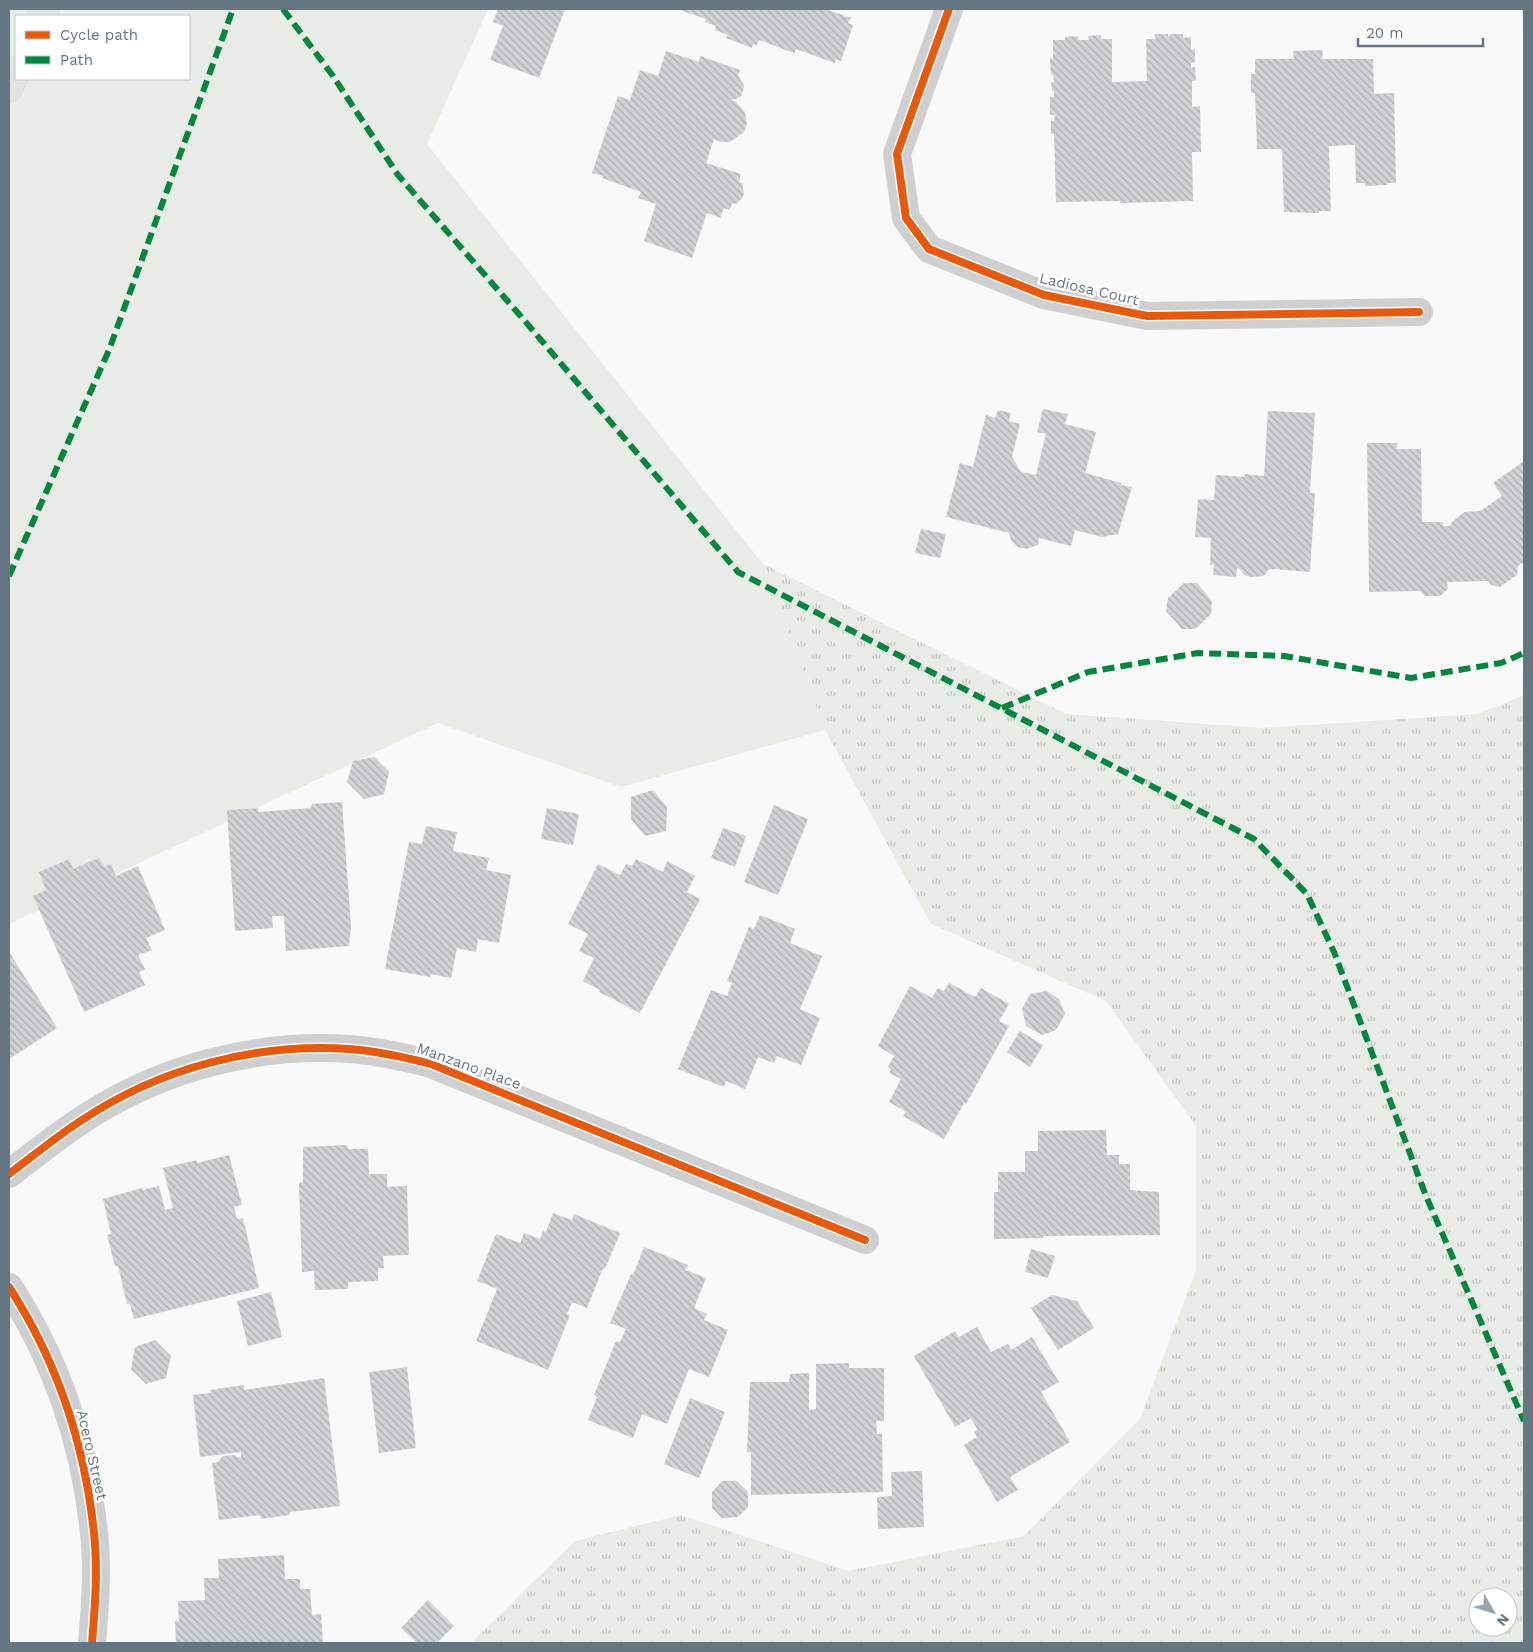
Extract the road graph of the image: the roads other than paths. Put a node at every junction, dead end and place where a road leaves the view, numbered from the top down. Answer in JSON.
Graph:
{"nodes":[{"id":1,"x":948,"y":9,"type":"edge"},
{"id":2,"x":15,"y":73,"type":"edge"},
{"id":3,"x":9,"y":88,"type":"edge"},
{"id":4,"x":1419,"y":312,"type":"dead end"},
{"id":5,"x":9,"y":1174,"type":"edge"},
{"id":6,"x":865,"y":1240,"type":"dead end"},
{"id":7,"x":9,"y":1287,"type":"edge"},
{"id":8,"x":92,"y":1643,"type":"edge"}],
"edges":[{"from":1,"to":4,"type":"street","name":"Ladiosa Court"},
{"from":2,"to":3,"type":"street"},
{"from":5,"to":6,"type":"street","name":"Manzano Place"},
{"from":7,"to":8,"type":"street","name":"Acero Street"}]}
